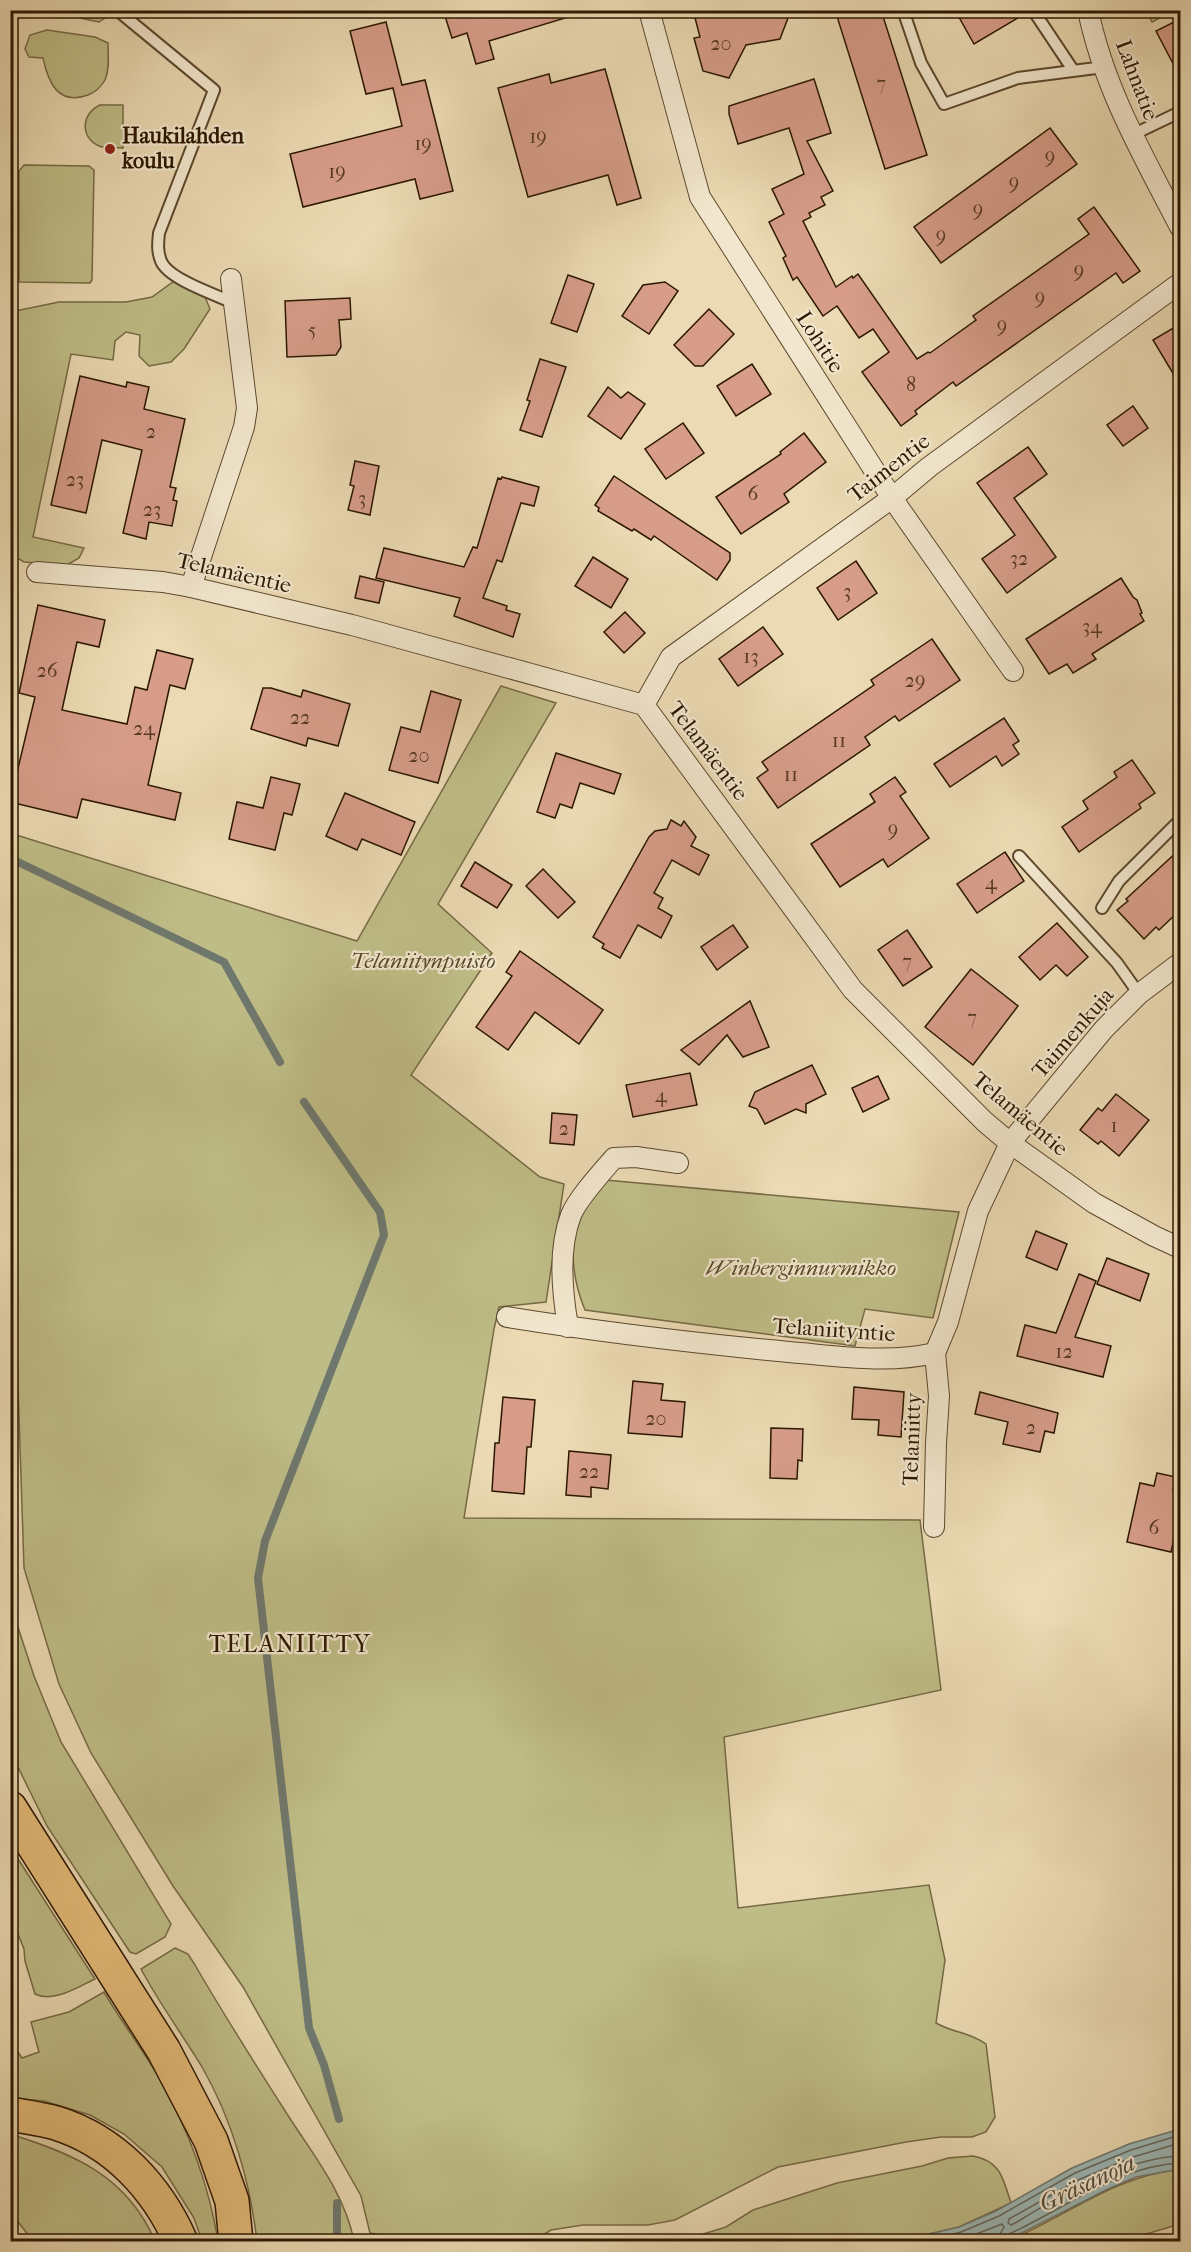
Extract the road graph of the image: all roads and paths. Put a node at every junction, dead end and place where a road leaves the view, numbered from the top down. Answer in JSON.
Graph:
{"nodes":[{"id":1,"x":117,"y":10,"type":"edge"},
{"id":2,"x":649,"y":10,"type":"edge"},
{"id":3,"x":903,"y":10,"type":"edge"},
{"id":4,"x":1033,"y":10,"type":"edge"},
{"id":5,"x":1088,"y":10,"type":"edge"},
{"id":6,"x":1104,"y":67,"type":"junction"},
{"id":7,"x":1073,"y":70,"type":"junction"},
{"id":8,"x":1180,"y":112,"type":"edge"},
{"id":9,"x":1131,"y":135,"type":"junction"},
{"id":10,"x":1180,"y":227,"type":"edge"},
{"id":11,"x":231,"y":279,"type":"dead end"},
{"id":12,"x":1180,"y":283,"type":"edge"},
{"id":13,"x":234,"y":303,"type":"junction"},
{"id":14,"x":892,"y":498,"type":"junction"},
{"id":15,"x":37,"y":572,"type":"dead end"},
{"id":16,"x":191,"y":587,"type":"junction"},
{"id":17,"x":1013,"y":670,"type":"dead end"},
{"id":18,"x":644,"y":705,"type":"junction"},
{"id":19,"x":1180,"y":820,"type":"edge"},
{"id":20,"x":1019,"y":856,"type":"dead end"},
{"id":21,"x":1102,"y":908,"type":"dead end"},
{"id":22,"x":1180,"y":963,"type":"edge"},
{"id":23,"x":1139,"y":994,"type":"junction"},
{"id":24,"x":1010,"y":1143,"type":"junction"},
{"id":25,"x":678,"y":1163,"type":"dead end"},
{"id":26,"x":1180,"y":1248,"type":"edge"},
{"id":27,"x":507,"y":1317,"type":"dead end"},
{"id":28,"x":568,"y":1326,"type":"junction"},
{"id":29,"x":935,"y":1353,"type":"junction"},
{"id":30,"x":934,"y":1527,"type":"dead end"},
{"id":31,"x":12,"y":1808,"type":"edge"},
{"id":32,"x":10,"y":2114,"type":"edge"},
{"id":33,"x":181,"y":2241,"type":"edge"},
{"id":34,"x":236,"y":2241,"type":"edge"}],
"edges":[{"from":1,"to":13,"type":"lane"},
{"from":2,"to":14,"type":"street","name":"Lohitie"},
{"from":3,"to":7,"type":"lane"},
{"from":4,"to":7,"type":"lane"},
{"from":5,"to":6,"type":"street","name":"Lahnatie"},
{"from":6,"to":7,"type":"lane"},
{"from":6,"to":9,"type":"street","name":"Lahnatie"},
{"from":8,"to":9,"type":"lane"},
{"from":9,"to":10,"type":"street","name":"Lahnatie"},
{"from":11,"to":13,"type":"street"},
{"from":12,"to":14,"type":"street","name":"Taimentie"},
{"from":13,"to":16,"type":"street"},
{"from":14,"to":17,"type":"street","name":"Lohitie"},
{"from":14,"to":18,"type":"street","name":"Taimentie"},
{"from":15,"to":16,"type":"street","name":"Telamäentie"},
{"from":16,"to":18,"type":"street","name":"Telamäentie"},
{"from":18,"to":24,"type":"street","name":"Telamäentie"},
{"from":19,"to":21,"type":"lane"},
{"from":20,"to":23,"type":"lane"},
{"from":22,"to":23,"type":"street","name":"Taimenkuja"},
{"from":23,"to":24,"type":"street","name":"Taimenkuja"},
{"from":24,"to":26,"type":"street","name":"Telamäentie"},
{"from":24,"to":29,"type":"street"},
{"from":25,"to":28,"type":"street"},
{"from":27,"to":28,"type":"street","name":"Telaniityntie"},
{"from":28,"to":29,"type":"street","name":"Telaniityntie"},
{"from":29,"to":30,"type":"street","name":"Telaniitty"},
{"from":31,"to":34,"type":"highway"},
{"from":32,"to":33,"type":"highway"}]}
